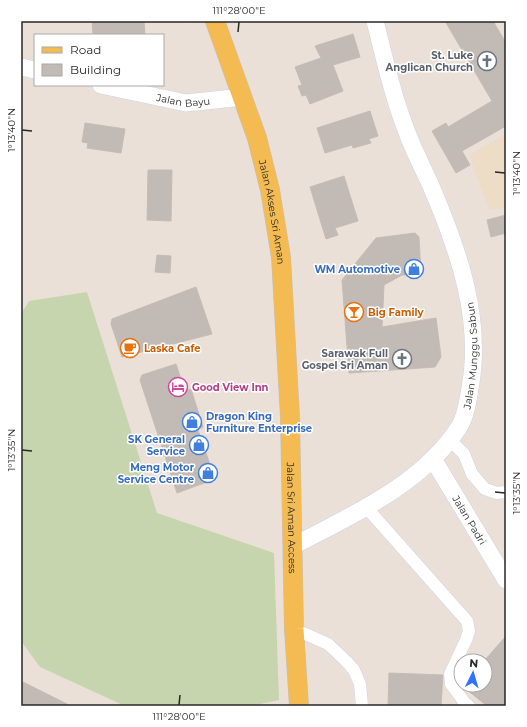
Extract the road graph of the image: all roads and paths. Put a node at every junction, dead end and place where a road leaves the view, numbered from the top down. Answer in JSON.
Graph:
{"nodes":[{"id":1,"x":215,"y":21,"type":"edge"},
{"id":2,"x":375,"y":21,"type":"edge"},
{"id":3,"x":21,"y":67,"type":"edge"},
{"id":4,"x":34,"y":70,"type":"edge"},
{"id":5,"x":106,"y":86,"type":"edge"},
{"id":6,"x":243,"y":97,"type":"junction"},
{"id":7,"x":285,"y":330,"type":"joint"},
{"id":8,"x":450,"y":440,"type":"junction"},
{"id":9,"x":433,"y":459,"type":"junction"},
{"id":10,"x":506,"y":492,"type":"edge"},
{"id":11,"x":366,"y":507,"type":"junction"},
{"id":12,"x":293,"y":546,"type":"junction"},
{"id":13,"x":506,"y":580,"type":"edge"},
{"id":14,"x":294,"y":629,"type":"junction"},
{"id":15,"x":299,"y":706,"type":"edge"},
{"id":16,"x":362,"y":706,"type":"edge"},
{"id":17,"x":469,"y":706,"type":"edge"}],
"edges":[{"from":1,"to":6,"type":"main road"},
{"from":2,"to":8,"type":"street","name":"Jalan Munggu Sabun"},
{"from":3,"to":4,"type":"street"},
{"from":5,"to":6,"type":"street","name":"Jalan Bayu"},
{"from":6,"to":7,"type":"main road","name":"Jalan Akses Sri Aman"},
{"from":7,"to":12,"type":"main road","name":"Jalan Sri Aman Access"},
{"from":8,"to":9,"type":"street","name":"Jalan Munggu Sabun"},
{"from":8,"to":10,"type":"street"},
{"from":9,"to":11,"type":"street","name":"Jalan Munggu Sabun"},
{"from":9,"to":13,"type":"street","name":"Jalan Padri"},
{"from":11,"to":12,"type":"street","name":"Jalan Munggu Sabun"},
{"from":11,"to":17,"type":"street"},
{"from":12,"to":14,"type":"main road","name":"Jalan Sri Aman Access"},
{"from":14,"to":15,"type":"main road","name":"Jalan Sri Aman Access"},
{"from":14,"to":16,"type":"street"}]}
